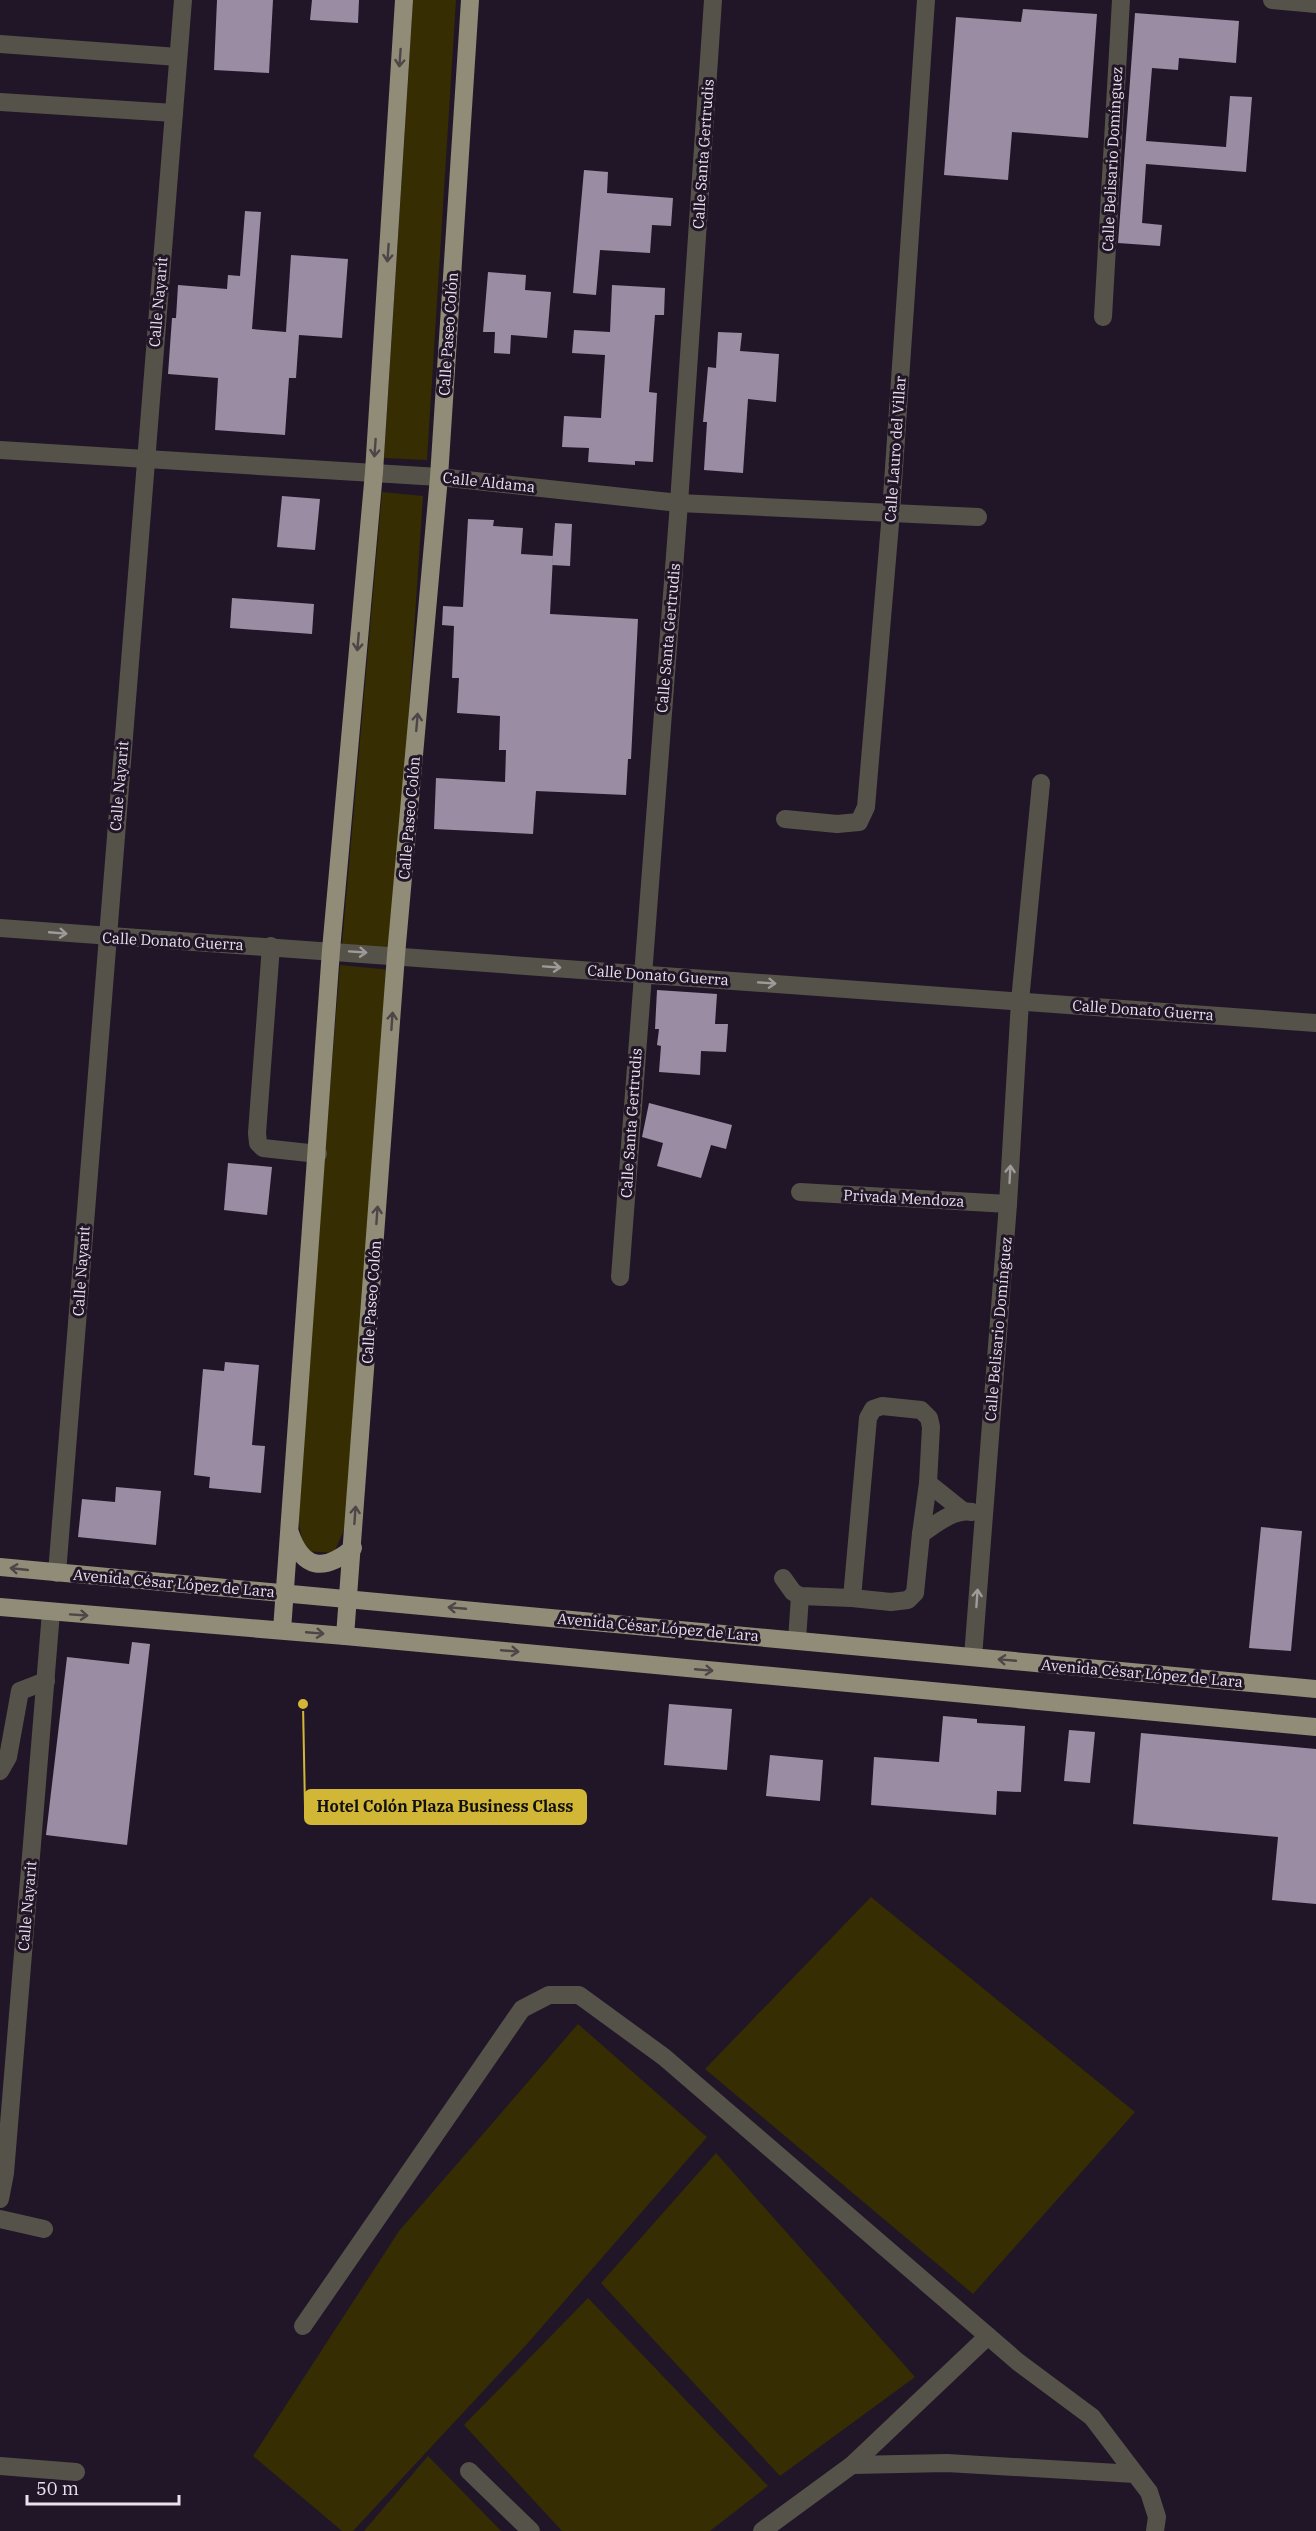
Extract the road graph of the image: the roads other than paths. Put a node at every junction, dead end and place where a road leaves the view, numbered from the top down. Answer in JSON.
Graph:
{"nodes":[{"id":1,"x":183,"y":0,"type":"edge"},
{"id":2,"x":404,"y":0,"type":"edge"},
{"id":3,"x":470,"y":0,"type":"edge"},
{"id":4,"x":713,"y":0,"type":"edge"},
{"id":5,"x":926,"y":0,"type":"edge"},
{"id":6,"x":1121,"y":0,"type":"edge"},
{"id":7,"x":1272,"y":0,"type":"edge"},
{"id":8,"x":1316,"y":4,"type":"edge"},
{"id":9,"x":0,"y":44,"type":"edge"},
{"id":10,"x":178,"y":57,"type":"junction"},
{"id":11,"x":0,"y":102,"type":"edge"},
{"id":12,"x":174,"y":113,"type":"junction"},
{"id":13,"x":1102,"y":317,"type":"dead end"},
{"id":14,"x":0,"y":450,"type":"edge"},
{"id":15,"x":145,"y":460,"type":"junction"},
{"id":16,"x":374,"y":472,"type":"junction"},
{"id":17,"x":439,"y":477,"type":"junction"},
{"id":18,"x":679,"y":503,"type":"junction"},
{"id":19,"x":891,"y":512,"type":"junction"},
{"id":20,"x":978,"y":517,"type":"dead end"},
{"id":21,"x":1041,"y":783,"type":"dead end"},
{"id":22,"x":785,"y":819,"type":"dead end"},
{"id":23,"x":0,"y":928,"type":"edge"},
{"id":24,"x":107,"y":937,"type":"junction"},
{"id":25,"x":271,"y":946,"type":"junction"},
{"id":26,"x":331,"y":950,"type":"junction"},
{"id":27,"x":396,"y":955,"type":"junction"},
{"id":28,"x":642,"y":974,"type":"junction"},
{"id":29,"x":1020,"y":1001,"type":"junction"},
{"id":30,"x":1316,"y":1023,"type":"edge"},
{"id":31,"x":318,"y":1154,"type":"junction"},
{"id":32,"x":800,"y":1192,"type":"dead end"},
{"id":33,"x":1008,"y":1204,"type":"junction"},
{"id":34,"x":620,"y":1277,"type":"dead end"},
{"id":35,"x":928,"y":1483,"type":"junction"},
{"id":36,"x":963,"y":1510,"type":"junction"},
{"id":37,"x":983,"y":1514,"type":"junction"},
{"id":38,"x":289,"y":1532,"type":"junction"},
{"id":39,"x":921,"y":1534,"type":"junction"},
{"id":40,"x":353,"y":1548,"type":"junction"},
{"id":41,"x":0,"y":1567,"type":"edge"},
{"id":42,"x":57,"y":1573,"type":"junction"},
{"id":43,"x":783,"y":1578,"type":"dead end"},
{"id":44,"x":284,"y":1593,"type":"junction"},
{"id":45,"x":800,"y":1596,"type":"junction"},
{"id":46,"x":349,"y":1598,"type":"junction"},
{"id":47,"x":852,"y":1598,"type":"junction"},
{"id":48,"x":0,"y":1607,"type":"edge"},
{"id":49,"x":51,"y":1612,"type":"junction"},
{"id":50,"x":282,"y":1630,"type":"junction"},
{"id":51,"x":345,"y":1636,"type":"junction"},
{"id":52,"x":797,"y":1640,"type":"junction"},
{"id":53,"x":973,"y":1657,"type":"junction"},
{"id":54,"x":46,"y":1681,"type":"junction"},
{"id":55,"x":1316,"y":1689,"type":"edge"},
{"id":56,"x":1316,"y":1727,"type":"edge"},
{"id":57,"x":0,"y":1771,"type":"edge"},
{"id":58,"x":0,"y":2199,"type":"edge"},
{"id":59,"x":0,"y":2219,"type":"edge"},
{"id":60,"x":44,"y":2229,"type":"dead end"},
{"id":61,"x":303,"y":2326,"type":"dead end"},
{"id":62,"x":988,"y":2336,"type":"junction"},
{"id":63,"x":852,"y":2465,"type":"junction"},
{"id":64,"x":0,"y":2466,"type":"edge"},
{"id":65,"x":469,"y":2471,"type":"dead end"},
{"id":66,"x":76,"y":2472,"type":"dead end"},
{"id":67,"x":1135,"y":2474,"type":"junction"},
{"id":68,"x":531,"y":2531,"type":"edge"},
{"id":69,"x":762,"y":2531,"type":"edge"},
{"id":70,"x":1155,"y":2531,"type":"edge"}],
"edges":[{"from":1,"to":10,"type":"street","name":"Calle Nayarit"},
{"from":2,"to":16,"type":"main road","one_way":true},
{"from":3,"to":17,"type":"main road","name":"Calle Paseo Colón"},
{"from":4,"to":18,"type":"street","name":"Calle Santa Gertrudis"},
{"from":5,"to":19,"type":"street","name":"Calle Lauro del Villar"},
{"from":6,"to":13,"type":"street","name":"Calle Belisario Domínguez"},
{"from":7,"to":8,"type":"street"},
{"from":9,"to":10,"type":"street"},
{"from":10,"to":12,"type":"street","name":"Calle Nayarit"},
{"from":11,"to":12,"type":"street"},
{"from":12,"to":15,"type":"street","name":"Calle Nayarit"},
{"from":14,"to":15,"type":"street","name":"Calle Aldama"},
{"from":15,"to":16,"type":"street","name":"Calle Aldama"},
{"from":15,"to":24,"type":"street","name":"Calle Nayarit"},
{"from":16,"to":17,"type":"street","name":"Calle Aldama"},
{"from":16,"to":26,"type":"main road","one_way":true},
{"from":17,"to":18,"type":"street","name":"Calle Aldama"},
{"from":27,"to":17,"type":"main road","name":"Calle Paseo Colón","one_way":true},
{"from":18,"to":19,"type":"street","name":"Calle Aldama"},
{"from":18,"to":28,"type":"street","name":"Calle Santa Gertrudis"},
{"from":19,"to":20,"type":"street","name":"Calle Aldama"},
{"from":19,"to":22,"type":"street","name":"Calle Lauro del Villar"},
{"from":21,"to":29,"type":"street","name":"Calle Belisario Domínguez"},
{"from":23,"to":24,"type":"street","name":"Calle Donato Guerra","one_way":true},
{"from":24,"to":25,"type":"street","name":"Calle Donato Guerra"},
{"from":24,"to":42,"type":"street","name":"Calle Nayarit"},
{"from":25,"to":26,"type":"street","name":"Calle Donato Guerra"},
{"from":25,"to":31,"type":"street"},
{"from":26,"to":27,"type":"street","name":"Calle Donato Guerra","one_way":true},
{"from":26,"to":31,"type":"main road"},
{"from":27,"to":28,"type":"street","name":"Calle Donato Guerra","one_way":true},
{"from":40,"to":27,"type":"main road","name":"Calle Paseo Colón","one_way":true},
{"from":28,"to":29,"type":"street","name":"Calle Donato Guerra","one_way":true},
{"from":28,"to":34,"type":"street","name":"Calle Santa Gertrudis"},
{"from":29,"to":30,"type":"street","name":"Calle Donato Guerra"},
{"from":33,"to":29,"type":"street","name":"Calle Belisario Domínguez","one_way":true},
{"from":31,"to":38,"type":"main road"},
{"from":32,"to":33,"type":"street","name":"Privada Mendoza"},
{"from":33,"to":37,"type":"street","name":"Calle Belisario Domínguez"},
{"from":35,"to":36,"type":"street"},
{"from":35,"to":39,"type":"street"},
{"from":35,"to":47,"type":"street"},
{"from":36,"to":37,"type":"street"},
{"from":36,"to":39,"type":"street"},
{"from":53,"to":37,"type":"street","name":"Calle Belisario Domínguez","one_way":true},
{"from":38,"to":40,"type":"main road"},
{"from":38,"to":44,"type":"main road"},
{"from":39,"to":47,"type":"street"},
{"from":40,"to":46,"type":"main road","name":"Calle Paseo Colón"},
{"from":42,"to":41,"type":"main road","name":"Avenida César López de Lara","one_way":true},
{"from":42,"to":44,"type":"main road","name":"Avenida César López de Lara"},
{"from":43,"to":45,"type":"street"},
{"from":44,"to":46,"type":"main road","name":"Avenida César López de Lara"},
{"from":44,"to":50,"type":"main road"},
{"from":45,"to":47,"type":"street"},
{"from":45,"to":52,"type":"street"},
{"from":46,"to":51,"type":"main road","name":"Calle Paseo Colón"},
{"from":52,"to":46,"type":"main road","name":"Avenida César López de Lara","one_way":true},
{"from":48,"to":49,"type":"main road"},
{"from":49,"to":50,"type":"main road","one_way":true},
{"from":49,"to":54,"type":"street","name":"Calle Nayarit"},
{"from":50,"to":51,"type":"main road","one_way":true},
{"from":51,"to":56,"type":"main road","one_way":true},
{"from":52,"to":53,"type":"main road","name":"Avenida César López de Lara"},
{"from":55,"to":53,"type":"main road","name":"Avenida César López de Lara","one_way":true},
{"from":54,"to":57,"type":"street"},
{"from":54,"to":58,"type":"street","name":"Calle Nayarit"},
{"from":59,"to":60,"type":"street"},
{"from":61,"to":62,"type":"street"},
{"from":62,"to":63,"type":"street"},
{"from":62,"to":67,"type":"street"},
{"from":63,"to":67,"type":"street"},
{"from":63,"to":69,"type":"street"},
{"from":64,"to":66,"type":"street"},
{"from":65,"to":68,"type":"street"},
{"from":67,"to":70,"type":"street"}]}
